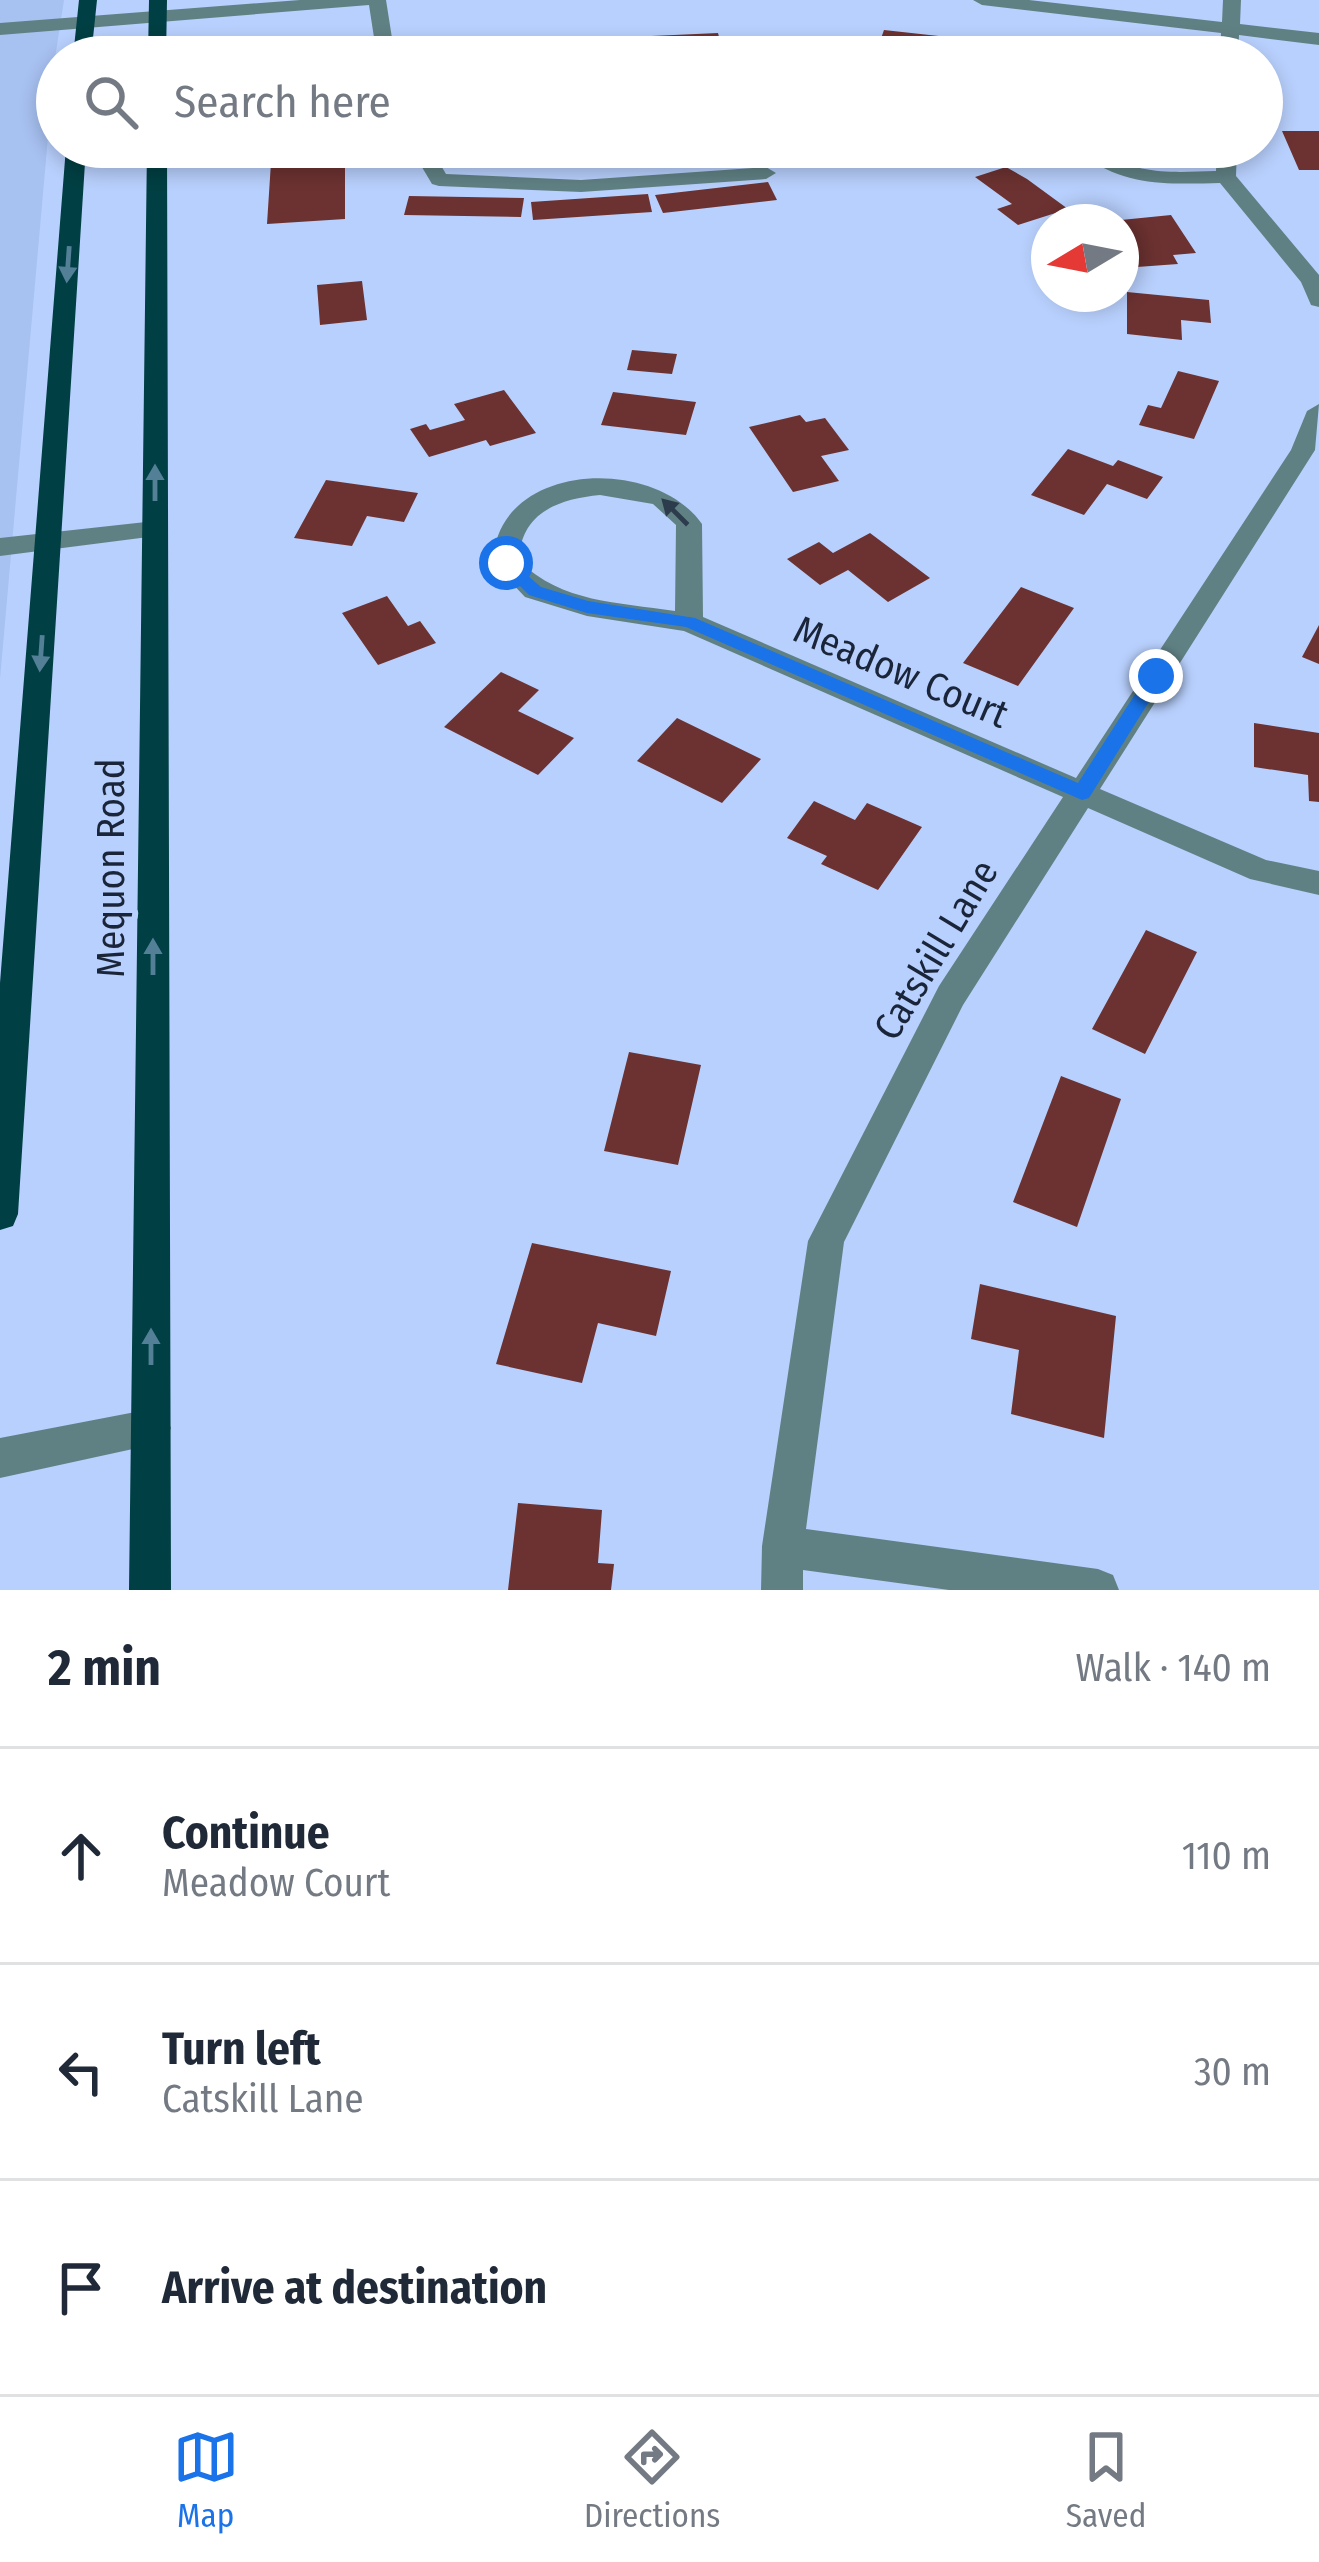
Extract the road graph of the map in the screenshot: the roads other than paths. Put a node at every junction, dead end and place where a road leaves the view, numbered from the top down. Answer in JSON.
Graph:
{"nodes":[{"id":1,"x":88,"y":0,"type":"edge"},
{"id":2,"x":373,"y":0,"type":"edge"},
{"id":3,"x":982,"y":0,"type":"edge"},
{"id":4,"x":1232,"y":0,"type":"edge"},
{"id":5,"x":158,"y":8,"type":"edge"},
{"id":6,"x":85,"y":22,"type":"junction"},
{"id":7,"x":1230,"y":27,"type":"junction"},
{"id":8,"x":0,"y":28,"type":"edge"},
{"id":9,"x":84,"y":36,"type":"edge"},
{"id":10,"x":381,"y":36,"type":"edge"},
{"id":11,"x":1230,"y":36,"type":"edge"},
{"id":12,"x":1319,"y":39,"type":"edge"},
{"id":13,"x":75,"y":168,"type":"edge"},
{"id":14,"x":157,"y":168,"type":"edge"},
{"id":15,"x":432,"y":168,"type":"edge"},
{"id":16,"x":1110,"y":168,"type":"edge"},
{"id":17,"x":1226,"y":168,"type":"edge"},
{"id":18,"x":766,"y":173,"type":"dead end"},
{"id":19,"x":1226,"y":177,"type":"junction"},
{"id":20,"x":1319,"y":300,"type":"edge"},
{"id":21,"x":1319,"y":411,"type":"edge"},
{"id":22,"x":155,"y":529,"type":"junction"},
{"id":23,"x":50,"y":542,"type":"junction"},
{"id":24,"x":0,"y":548,"type":"edge"},
{"id":25,"x":689,"y":622,"type":"junction"},
{"id":26,"x":1082,"y":793,"type":"junction"},
{"id":27,"x":1319,"y":883,"type":"edge"},
{"id":28,"x":0,"y":1214,"type":"edge"},
{"id":29,"x":151,"y":1428,"type":"junction"},
{"id":30,"x":0,"y":1459,"type":"edge"},
{"id":31,"x":782,"y":1546,"type":"junction"},
{"id":32,"x":150,"y":1590,"type":"edge"},
{"id":33,"x":782,"y":1590,"type":"edge"},
{"id":34,"x":1098,"y":1590,"type":"edge"}],
"edges":[{"from":1,"to":6,"type":"main road"},
{"from":2,"to":5,"type":"street"},
{"from":2,"to":10,"type":"street"},
{"from":3,"to":7,"type":"street"},
{"from":4,"to":7,"type":"street"},
{"from":5,"to":6,"type":"street"},
{"from":6,"to":8,"type":"street"},
{"from":6,"to":9,"type":"main road"},
{"from":7,"to":11,"type":"street"},
{"from":7,"to":12,"type":"street"},
{"from":13,"to":23,"type":"main road","name":"Mequon Road","one_way":true},
{"from":22,"to":14,"type":"main road","name":"Mequon Road","one_way":true},
{"from":15,"to":18,"type":"street"},
{"from":16,"to":19,"type":"street"},
{"from":17,"to":19,"type":"street"},
{"from":19,"to":20,"type":"street"},
{"from":21,"to":26,"type":"street","name":"Catskill Lane"},
{"from":22,"to":23,"type":"street"},
{"from":29,"to":22,"type":"main road","name":"Mequon Road","one_way":true},
{"from":23,"to":24,"type":"street"},
{"from":23,"to":28,"type":"main road","name":"Mequon Road","one_way":true},
{"from":25,"to":25,"type":"street","name":"Meadow Court","one_way":true},
{"from":25,"to":26,"type":"street","name":"Meadow Court"},
{"from":26,"to":27,"type":"street","name":"Meadow Court"},
{"from":26,"to":31,"type":"street","name":"Catskill Lane"},
{"from":29,"to":30,"type":"street"},
{"from":29,"to":32,"type":"main road","name":"Mequon Road"},
{"from":31,"to":33,"type":"street","name":"Catskill Lane"},
{"from":31,"to":34,"type":"street"}]}
